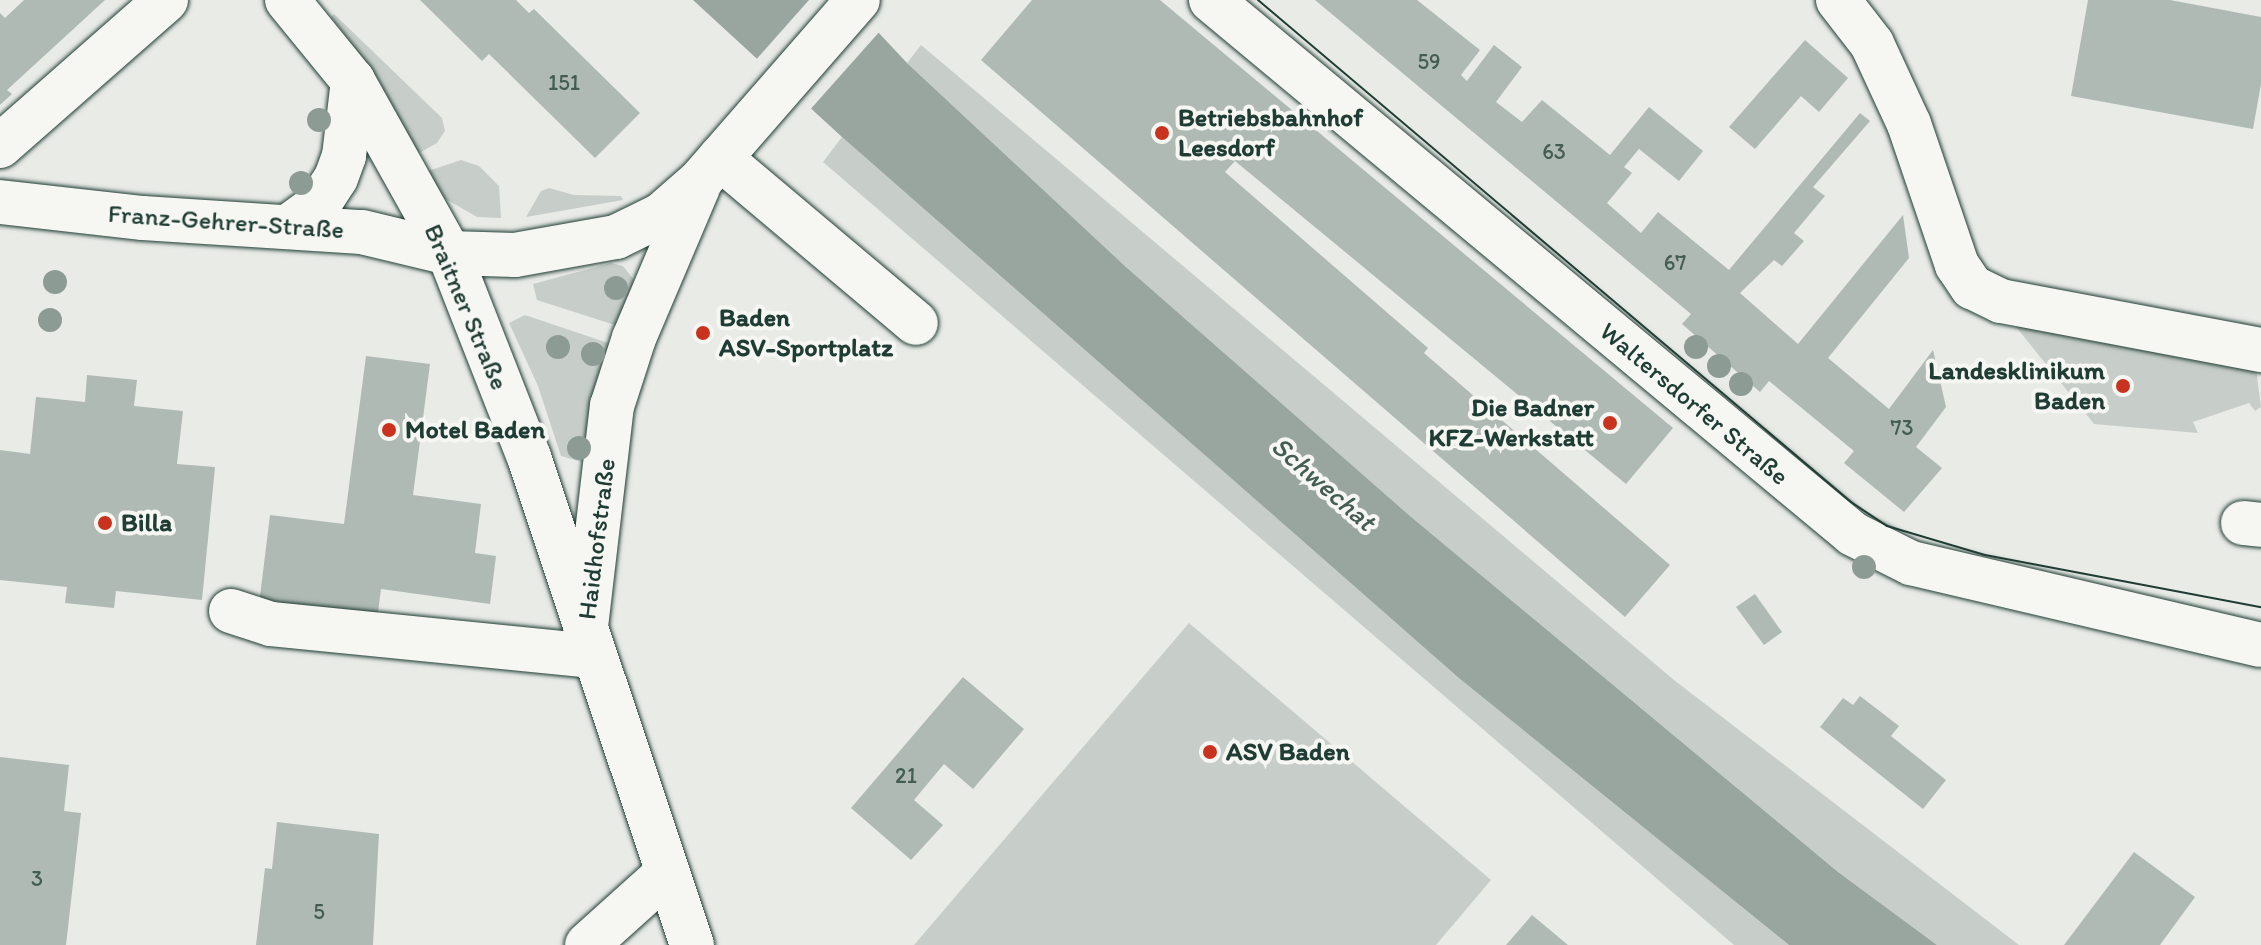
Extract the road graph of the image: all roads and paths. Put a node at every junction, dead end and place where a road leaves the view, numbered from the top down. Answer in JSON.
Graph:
{"nodes":[{"id":1,"x":166,"y":0,"type":"edge"},
{"id":2,"x":287,"y":0,"type":"edge"},
{"id":3,"x":858,"y":0,"type":"edge"},
{"id":4,"x":1211,"y":0,"type":"edge"},
{"id":5,"x":1838,"y":0,"type":"edge"},
{"id":6,"x":353,"y":81,"type":"junction"},
{"id":7,"x":0,"y":146,"type":"edge"},
{"id":8,"x":710,"y":170,"type":"junction"},
{"id":9,"x":0,"y":202,"type":"edge"},
{"id":10,"x":289,"y":226,"type":"junction"},
{"id":11,"x":449,"y":253,"type":"junction"},
{"id":12,"x":916,"y":323,"type":"dead end"},
{"id":13,"x":2261,"y":350,"type":"edge"},
{"id":14,"x":231,"y":611,"type":"dead end"},
{"id":15,"x":589,"y":645,"type":"junction"},
{"id":16,"x":2261,"y":645,"type":"edge"},
{"id":17,"x":667,"y":873,"type":"junction"},
{"id":18,"x":587,"y":945,"type":"edge"},
{"id":19,"x":692,"y":945,"type":"edge"}],
"edges":[{"from":1,"to":7,"type":"street"},
{"from":2,"to":6,"type":"street","name":"Braitner Straße"},
{"from":3,"to":8,"type":"street"},
{"from":4,"to":16,"type":"street","name":"Waltersdorfer Straße"},
{"from":5,"to":13,"type":"street"},
{"from":6,"to":10,"type":"street"},
{"from":6,"to":11,"type":"street","name":"Braitner Straße"},
{"from":8,"to":11,"type":"street","name":"Franz-Gehrer-Straße"},
{"from":8,"to":12,"type":"street"},
{"from":8,"to":15,"type":"street","name":"Haidhofstraße"},
{"from":9,"to":10,"type":"street","name":"Franz-Gehrer-Straße"},
{"from":10,"to":11,"type":"street","name":"Franz-Gehrer-Straße"},
{"from":11,"to":15,"type":"street","name":"Braitner Straße"},
{"from":14,"to":15,"type":"street"},
{"from":15,"to":17,"type":"street","name":"Haidhofstraße"},
{"from":17,"to":18,"type":"street"},
{"from":17,"to":19,"type":"street","name":"Haidhofstraße"}]}
